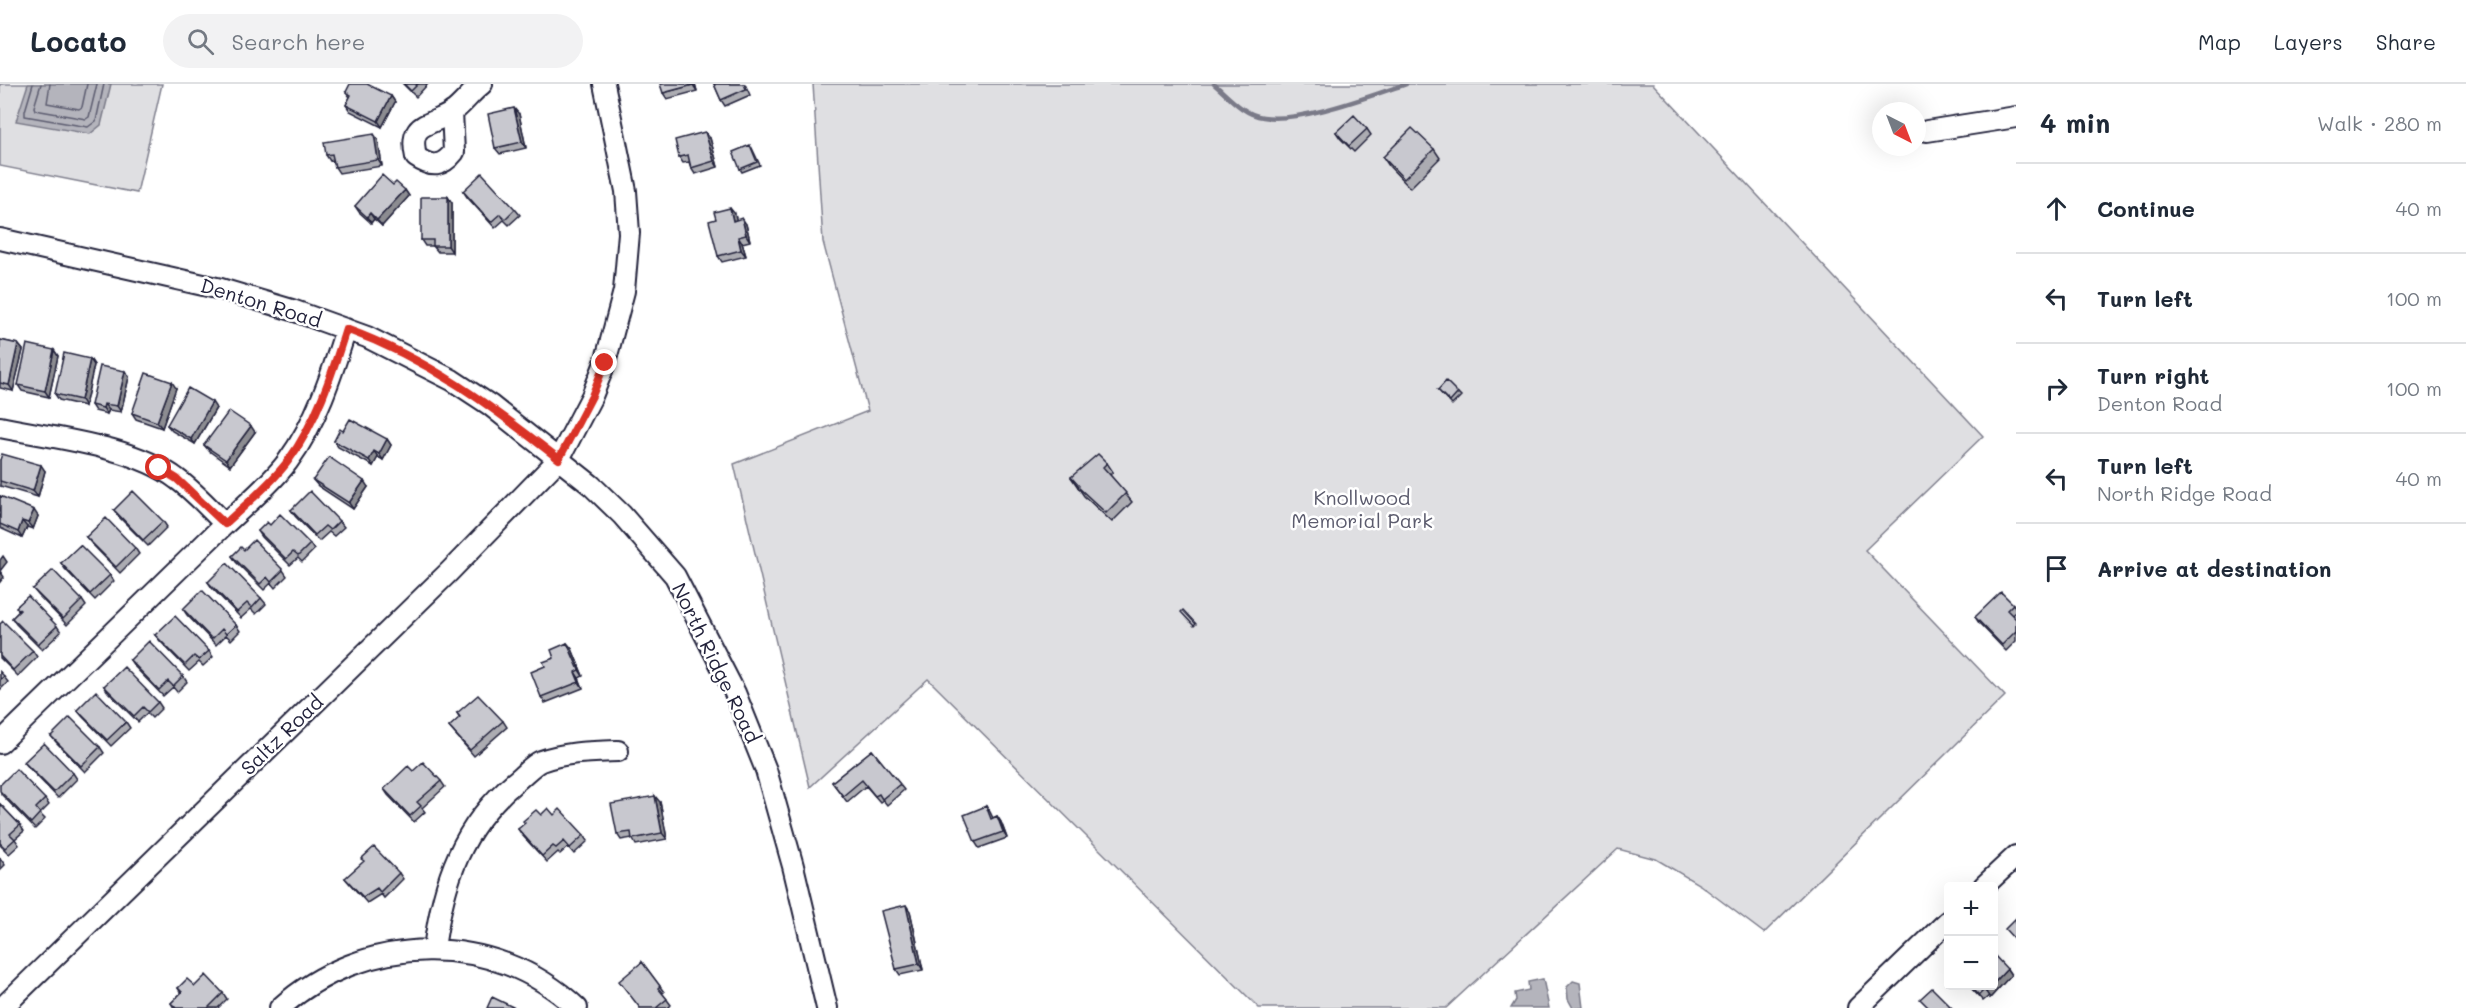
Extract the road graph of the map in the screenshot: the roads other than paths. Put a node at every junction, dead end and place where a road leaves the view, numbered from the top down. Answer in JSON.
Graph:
{"nodes":[{"id":1,"x":482,"y":84,"type":"edge"},
{"id":2,"x":604,"y":84,"type":"edge"},
{"id":3,"x":452,"y":112,"type":"dead end"},
{"id":4,"x":2016,"y":117,"type":"edge"},
{"id":5,"x":1927,"y":131,"type":"dead end"},
{"id":6,"x":0,"y":239,"type":"edge"},
{"id":7,"x":346,"y":329,"type":"junction"},
{"id":8,"x":0,"y":427,"type":"edge"},
{"id":9,"x":559,"y":459,"type":"junction"},
{"id":10,"x":225,"y":524,"type":"junction"},
{"id":11,"x":0,"y":743,"type":"edge"},
{"id":12,"x":618,"y":751,"type":"dead end"},
{"id":13,"x":2016,"y":856,"type":"edge"},
{"id":14,"x":1988,"y":882,"type":"edge"},
{"id":15,"x":1944,"y":925,"type":"edge"},
{"id":16,"x":434,"y":949,"type":"junction"},
{"id":17,"x":2,"y":1008,"type":"edge"},
{"id":18,"x":280,"y":1008,"type":"edge"},
{"id":19,"x":577,"y":1008,"type":"edge"},
{"id":20,"x":827,"y":1008,"type":"edge"},
{"id":21,"x":1858,"y":1008,"type":"edge"}],
"edges":[{"from":1,"to":3,"type":"street"},
{"from":2,"to":9,"type":"street"},
{"from":4,"to":5,"type":"street"},
{"from":6,"to":7,"type":"street","name":"Denton Road"},
{"from":7,"to":9,"type":"street","name":"Denton Road"},
{"from":7,"to":10,"type":"street"},
{"from":8,"to":10,"type":"street"},
{"from":9,"to":17,"type":"street","name":"Saltz Road"},
{"from":9,"to":20,"type":"street","name":"North Ridge Road"},
{"from":10,"to":11,"type":"street"},
{"from":12,"to":16,"type":"street"},
{"from":13,"to":14,"type":"street"},
{"from":15,"to":21,"type":"street"},
{"from":16,"to":18,"type":"street"},
{"from":16,"to":19,"type":"street"}]}
